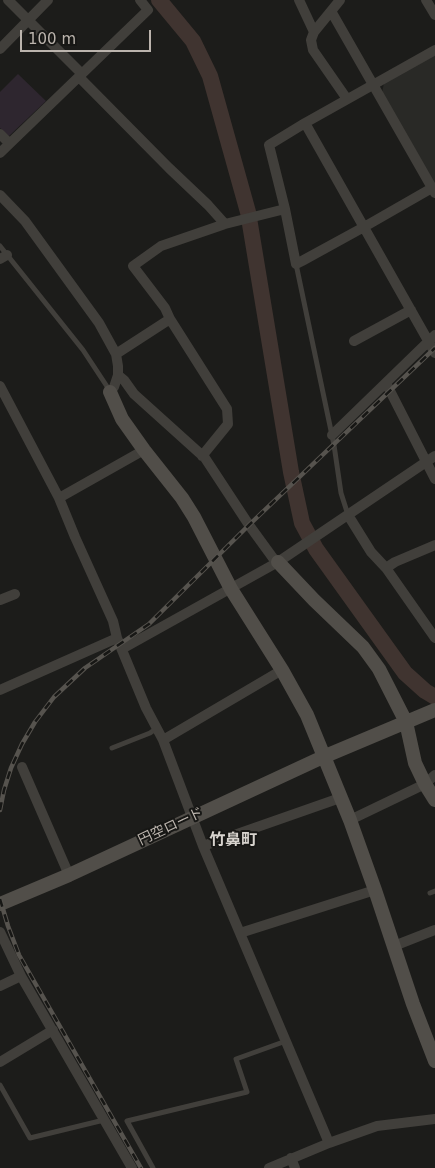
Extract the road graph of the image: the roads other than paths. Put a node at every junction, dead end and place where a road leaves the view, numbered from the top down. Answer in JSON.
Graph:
{"nodes":[{"id":1,"x":8,"y":0,"type":"edge"},
{"id":2,"x":48,"y":0,"type":"edge"},
{"id":3,"x":140,"y":0,"type":"edge"},
{"id":4,"x":299,"y":0,"type":"edge"},
{"id":5,"x":340,"y":0,"type":"edge"},
{"id":6,"x":426,"y":0,"type":"edge"},
{"id":7,"x":331,"y":11,"type":"junction"},
{"id":8,"x":435,"y":15,"type":"edge"},
{"id":9,"x":28,"y":20,"type":"junction"},
{"id":10,"x":314,"y":32,"type":"junction"},
{"id":11,"x":0,"y":49,"type":"edge"},
{"id":12,"x":435,"y":50,"type":"edge"},
{"id":13,"x":81,"y":75,"type":"junction"},
{"id":14,"x":374,"y":85,"type":"junction"},
{"id":15,"x":347,"y":99,"type":"junction"},
{"id":16,"x":305,"y":123,"type":"junction"},
{"id":17,"x":0,"y":134,"type":"edge"},
{"id":18,"x":9,"y":143,"type":"junction"},
{"id":19,"x":0,"y":153,"type":"edge"},
{"id":20,"x":433,"y":191,"type":"edge"},
{"id":21,"x":0,"y":195,"type":"edge"},
{"id":22,"x":285,"y":209,"type":"junction"},
{"id":23,"x":225,"y":224,"type":"junction"},
{"id":24,"x":364,"y":227,"type":"junction"},
{"id":25,"x":0,"y":246,"type":"edge"},
{"id":26,"x":3,"y":257,"type":"edge"},
{"id":27,"x":296,"y":264,"type":"junction"},
{"id":28,"x":411,"y":310,"type":"junction"},
{"id":29,"x":170,"y":319,"type":"junction"},
{"id":30,"x":432,"y":339,"type":"edge"},
{"id":31,"x":354,"y":341,"type":"dead end"},
{"id":32,"x":435,"y":353,"type":"edge"},
{"id":33,"x":116,"y":354,"type":"junction"},
{"id":34,"x":118,"y":375,"type":"junction"},
{"id":35,"x":386,"y":383,"type":"junction"},
{"id":36,"x":0,"y":386,"type":"edge"},
{"id":37,"x":110,"y":392,"type":"junction"},
{"id":38,"x":332,"y":434,"type":"junction"},
{"id":39,"x":144,"y":450,"type":"junction"},
{"id":40,"x":202,"y":456,"type":"junction"},
{"id":41,"x":431,"y":459,"type":"edge"},
{"id":42,"x":435,"y":479,"type":"edge"},
{"id":43,"x":59,"y":498,"type":"junction"},
{"id":44,"x":348,"y":515,"type":"junction"},
{"id":45,"x":435,"y":545,"type":"edge"},
{"id":46,"x":278,"y":562,"type":"junction"},
{"id":47,"x":386,"y":568,"type":"junction"},
{"id":48,"x":231,"y":589,"type":"junction"},
{"id":49,"x":15,"y":594,"type":"dead end"},
{"id":50,"x":0,"y":600,"type":"edge"},
{"id":51,"x":117,"y":638,"type":"junction"},
{"id":52,"x":435,"y":638,"type":"edge"},
{"id":53,"x":122,"y":649,"type":"junction"},
{"id":54,"x":282,"y":670,"type":"junction"},
{"id":55,"x":0,"y":690,"type":"edge"},
{"id":56,"x":435,"y":710,"type":"edge"},
{"id":57,"x":406,"y":722,"type":"junction"},
{"id":58,"x":157,"y":728,"type":"junction"},
{"id":59,"x":163,"y":740,"type":"junction"},
{"id":60,"x":112,"y":748,"type":"dead end"},
{"id":61,"x":323,"y":757,"type":"junction"},
{"id":62,"x":22,"y":767,"type":"dead end"},
{"id":63,"x":430,"y":779,"type":"edge"},
{"id":64,"x":340,"y":798,"type":"junction"},
{"id":65,"x":435,"y":800,"type":"edge"},
{"id":66,"x":192,"y":816,"type":"junction"},
{"id":67,"x":350,"y":820,"type":"junction"},
{"id":68,"x":204,"y":846,"type":"junction"},
{"id":69,"x":69,"y":874,"type":"junction"},
{"id":70,"x":375,"y":890,"type":"junction"},
{"id":71,"x":0,"y":904,"type":"edge"},
{"id":72,"x":435,"y":930,"type":"edge"},
{"id":73,"x":0,"y":932,"type":"edge"},
{"id":74,"x":240,"y":933,"type":"junction"},
{"id":75,"x":394,"y":946,"type":"junction"},
{"id":76,"x":22,"y":976,"type":"junction"},
{"id":77,"x":0,"y":986,"type":"edge"},
{"id":78,"x":53,"y":1030,"type":"junction"},
{"id":79,"x":286,"y":1041,"type":"junction"},
{"id":80,"x":435,"y":1061,"type":"edge"},
{"id":81,"x":0,"y":1062,"type":"edge"},
{"id":82,"x":0,"y":1085,"type":"edge"},
{"id":83,"x":435,"y":1119,"type":"edge"},
{"id":84,"x":104,"y":1120,"type":"junction"},
{"id":85,"x":329,"y":1143,"type":"junction"},
{"id":86,"x":293,"y":1163,"type":"edge"},
{"id":87,"x":132,"y":1168,"type":"edge"},
{"id":88,"x":153,"y":1168,"type":"edge"},
{"id":89,"x":269,"y":1168,"type":"edge"}],
"edges":[{"from":1,"to":9,"type":"street"},
{"from":2,"to":9,"type":"street"},
{"from":3,"to":13,"type":"street"},
{"from":4,"to":10,"type":"street"},
{"from":5,"to":7,"type":"street"},
{"from":6,"to":8,"type":"street"},
{"from":7,"to":10,"type":"street"},
{"from":7,"to":14,"type":"street"},
{"from":9,"to":11,"type":"street"},
{"from":9,"to":13,"type":"street"},
{"from":10,"to":15,"type":"street"},
{"from":12,"to":14,"type":"street"},
{"from":13,"to":18,"type":"street"},
{"from":13,"to":23,"type":"street"},
{"from":14,"to":15,"type":"street"},
{"from":14,"to":20,"type":"street"},
{"from":15,"to":16,"type":"street"},
{"from":16,"to":22,"type":"street"},
{"from":16,"to":24,"type":"street"},
{"from":17,"to":18,"type":"street"},
{"from":18,"to":19,"type":"street"},
{"from":20,"to":24,"type":"street"},
{"from":21,"to":33,"type":"street"},
{"from":22,"to":23,"type":"street"},
{"from":22,"to":27,"type":"street"},
{"from":23,"to":29,"type":"street"},
{"from":24,"to":27,"type":"street"},
{"from":24,"to":28,"type":"street"},
{"from":25,"to":26,"type":"lane"},
{"from":26,"to":37,"type":"lane"},
{"from":27,"to":38,"type":"lane"},
{"from":28,"to":30,"type":"street"},
{"from":28,"to":31,"type":"street"},
{"from":29,"to":33,"type":"street"},
{"from":29,"to":40,"type":"street"},
{"from":30,"to":32,"type":"street"},
{"from":30,"to":35,"type":"street"},
{"from":33,"to":34,"type":"street"},
{"from":34,"to":37,"type":"street"},
{"from":34,"to":40,"type":"street"},
{"from":35,"to":38,"type":"street"},
{"from":35,"to":41,"type":"street"},
{"from":36,"to":43,"type":"street"},
{"from":37,"to":39,"type":"street"},
{"from":38,"to":44,"type":"lane"},
{"from":39,"to":43,"type":"street"},
{"from":39,"to":48,"type":"street"},
{"from":40,"to":46,"type":"street"},
{"from":41,"to":42,"type":"street"},
{"from":41,"to":44,"type":"street"},
{"from":43,"to":51,"type":"street"},
{"from":44,"to":46,"type":"street"},
{"from":44,"to":47,"type":"street"},
{"from":45,"to":47,"type":"street"},
{"from":46,"to":48,"type":"street"},
{"from":46,"to":57,"type":"street"},
{"from":47,"to":52,"type":"street"},
{"from":48,"to":53,"type":"street"},
{"from":48,"to":54,"type":"street"},
{"from":49,"to":50,"type":"street"},
{"from":51,"to":53,"type":"street"},
{"from":51,"to":55,"type":"street"},
{"from":53,"to":58,"type":"street"},
{"from":54,"to":59,"type":"street"},
{"from":54,"to":61,"type":"street"},
{"from":56,"to":57,"type":"street","name":"円空ロード"},
{"from":57,"to":61,"type":"street","name":"円空ロード"},
{"from":57,"to":63,"type":"street"},
{"from":58,"to":59,"type":"street"},
{"from":58,"to":60,"type":"lane"},
{"from":59,"to":66,"type":"street"},
{"from":61,"to":64,"type":"street"},
{"from":61,"to":66,"type":"street","name":"円空ロード"},
{"from":62,"to":69,"type":"street"},
{"from":63,"to":65,"type":"street"},
{"from":63,"to":67,"type":"street"},
{"from":64,"to":67,"type":"street"},
{"from":64,"to":68,"type":"street"},
{"from":66,"to":68,"type":"street"},
{"from":66,"to":69,"type":"street","name":"円空ロード"},
{"from":67,"to":70,"type":"street"},
{"from":68,"to":74,"type":"street"},
{"from":69,"to":71,"type":"street","name":"円空ロード"},
{"from":70,"to":74,"type":"street"},
{"from":70,"to":75,"type":"street"},
{"from":72,"to":75,"type":"street"},
{"from":73,"to":76,"type":"street"},
{"from":74,"to":79,"type":"street"},
{"from":75,"to":80,"type":"street"},
{"from":76,"to":77,"type":"street"},
{"from":76,"to":78,"type":"street"},
{"from":78,"to":81,"type":"street"},
{"from":78,"to":84,"type":"street"},
{"from":79,"to":85,"type":"street"},
{"from":79,"to":88,"type":"lane"},
{"from":82,"to":84,"type":"lane"},
{"from":83,"to":85,"type":"street"},
{"from":84,"to":87,"type":"street"},
{"from":85,"to":86,"type":"street"},
{"from":86,"to":89,"type":"street"}]}
